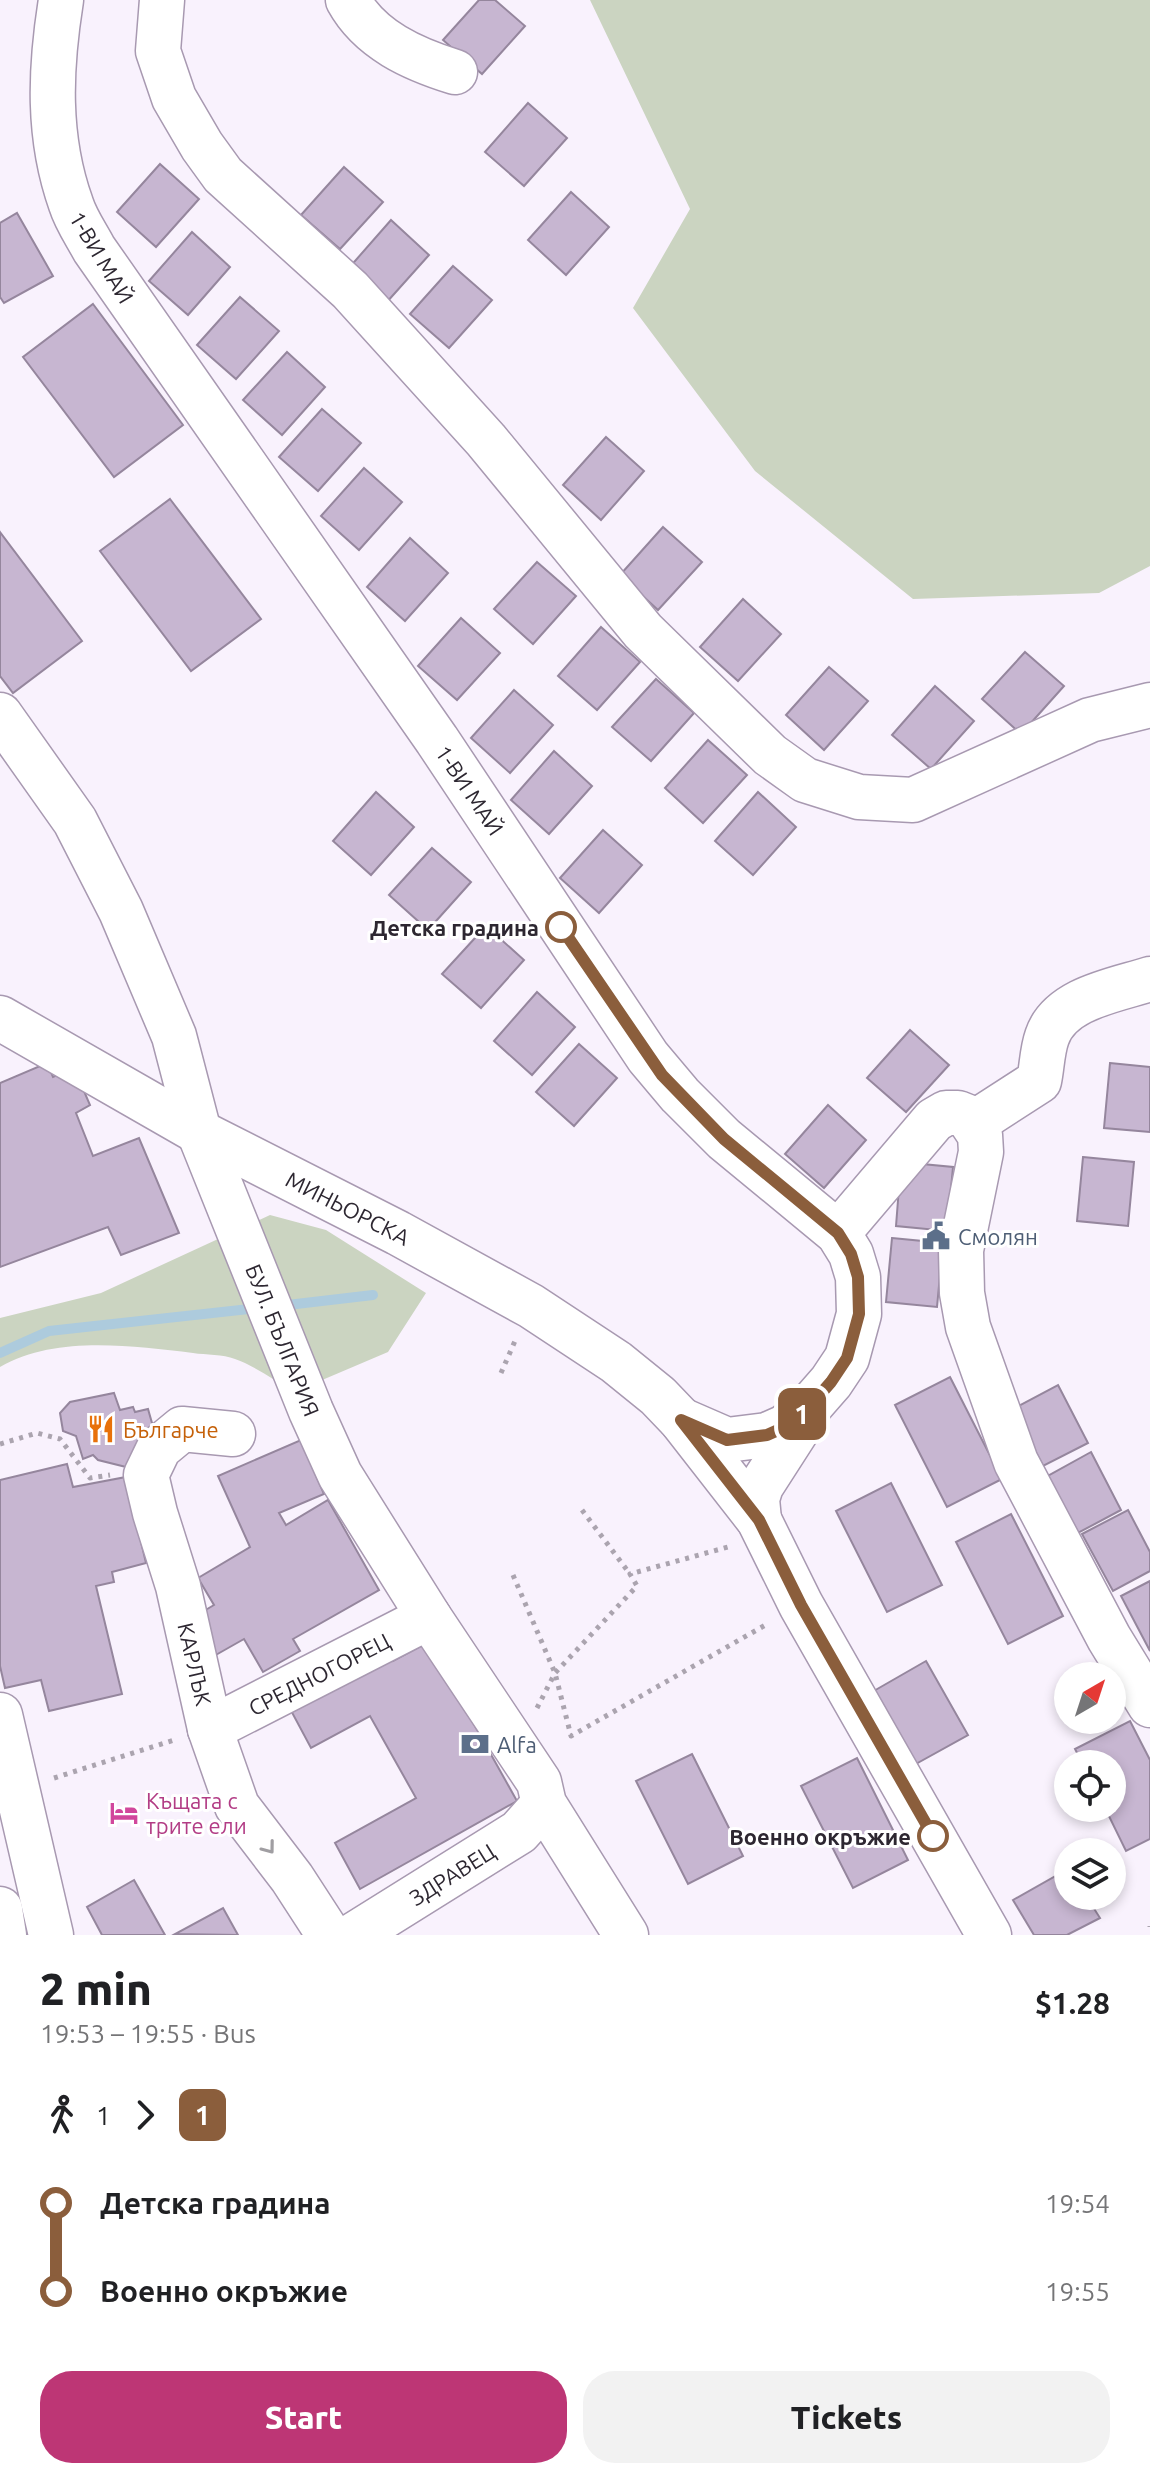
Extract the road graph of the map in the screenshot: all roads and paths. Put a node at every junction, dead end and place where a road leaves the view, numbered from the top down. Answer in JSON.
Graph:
{"nodes":[{"id":1,"x":61,"y":0,"type":"edge"},
{"id":2,"x":162,"y":0,"type":"edge"},
{"id":3,"x":348,"y":0,"type":"edge"},
{"id":4,"x":455,"y":72,"type":"dead end"},
{"id":5,"x":1150,"y":705,"type":"edge"},
{"id":6,"x":0,"y":715,"type":"edge"},
{"id":7,"x":1150,"y":979,"type":"edge"},
{"id":8,"x":0,"y":1018,"type":"edge"},
{"id":9,"x":974,"y":1123,"type":"junction"},
{"id":10,"x":199,"y":1132,"type":"junction"},
{"id":11,"x":838,"y":1233,"type":"junction"},
{"id":12,"x":810,"y":1406,"type":"junction"},
{"id":13,"x":681,"y":1420,"type":"junction"},
{"id":14,"x":233,"y":1434,"type":"dead end"},
{"id":15,"x":0,"y":1444,"type":"edge"},
{"id":16,"x":146,"y":1475,"type":"junction"},
{"id":17,"x":582,"y":1510,"type":"dead end"},
{"id":18,"x":762,"y":1528,"type":"junction"},
{"id":19,"x":630,"y":1574,"type":"junction"},
{"id":20,"x":513,"y":1575,"type":"dead end"},
{"id":21,"x":801,"y":1605,"type":"junction"},
{"id":22,"x":429,"y":1617,"type":"junction"},
{"id":23,"x":555,"y":1673,"type":"junction"},
{"id":24,"x":1150,"y":1705,"type":"edge"},
{"id":25,"x":210,"y":1729,"type":"junction"},
{"id":26,"x":517,"y":1748,"type":"junction"},
{"id":27,"x":6,"y":1751,"type":"edge"},
{"id":28,"x":544,"y":1804,"type":"junction"},
{"id":29,"x":0,"y":1909,"type":"edge"},
{"id":30,"x":4,"y":1935,"type":"edge"},
{"id":31,"x":51,"y":1935,"type":"edge"},
{"id":32,"x":329,"y":1935,"type":"edge"},
{"id":33,"x":354,"y":1935,"type":"edge"},
{"id":34,"x":626,"y":1935,"type":"edge"},
{"id":35,"x":989,"y":1935,"type":"edge"}],
"edges":[{"from":1,"to":11,"type":"street","name":"1-ВИ МАЙ"},
{"from":2,"to":5,"type":"street"},
{"from":3,"to":4,"type":"street"},
{"from":6,"to":10,"type":"street","name":"БУЛ. БЪЛГАРИЯ"},
{"from":7,"to":9,"type":"street"},
{"from":8,"to":10,"type":"street","name":"МИНЬОРСКА"},
{"from":9,"to":11,"type":"street"},
{"from":9,"to":24,"type":"street"},
{"from":10,"to":13,"type":"street","name":"МИНЬОРСКА"},
{"from":10,"to":22,"type":"street","name":"БУЛ. БЪЛГАРИЯ"},
{"from":11,"to":12,"type":"street","name":"1-ВИ МАЙ"},
{"from":12,"to":13,"type":"street","name":"1-ВИ МАЙ"},
{"from":12,"to":18,"type":"street"},
{"from":13,"to":18,"type":"street"},
{"from":14,"to":16,"type":"street"},
{"from":15,"to":16,"type":"path"},
{"from":16,"to":25,"type":"street","name":"КАРЛЪК"},
{"from":17,"to":19,"type":"path"},
{"from":18,"to":19,"type":"path"},
{"from":18,"to":21,"type":"street"},
{"from":19,"to":23,"type":"path"},
{"from":20,"to":23,"type":"path"},
{"from":21,"to":23,"type":"path"},
{"from":21,"to":35,"type":"street"},
{"from":22,"to":25,"type":"street","name":"СРЕДНОГОРЕЦ"},
{"from":22,"to":26,"type":"street","name":"БУЛ. БЪЛГАРИЯ"},
{"from":23,"to":26,"type":"path"},
{"from":25,"to":27,"type":"path"},
{"from":25,"to":32,"type":"street","name":"КАРЛЪК","one_way":true},
{"from":26,"to":28,"type":"street","name":"БУЛ. БЪЛГАРИЯ"},
{"from":27,"to":31,"type":"street"},
{"from":28,"to":33,"type":"street","name":"ЗДРАВЕЦ"},
{"from":28,"to":34,"type":"street","name":"БУЛ. БЪЛГАРИЯ"},
{"from":29,"to":30,"type":"street"}]}
